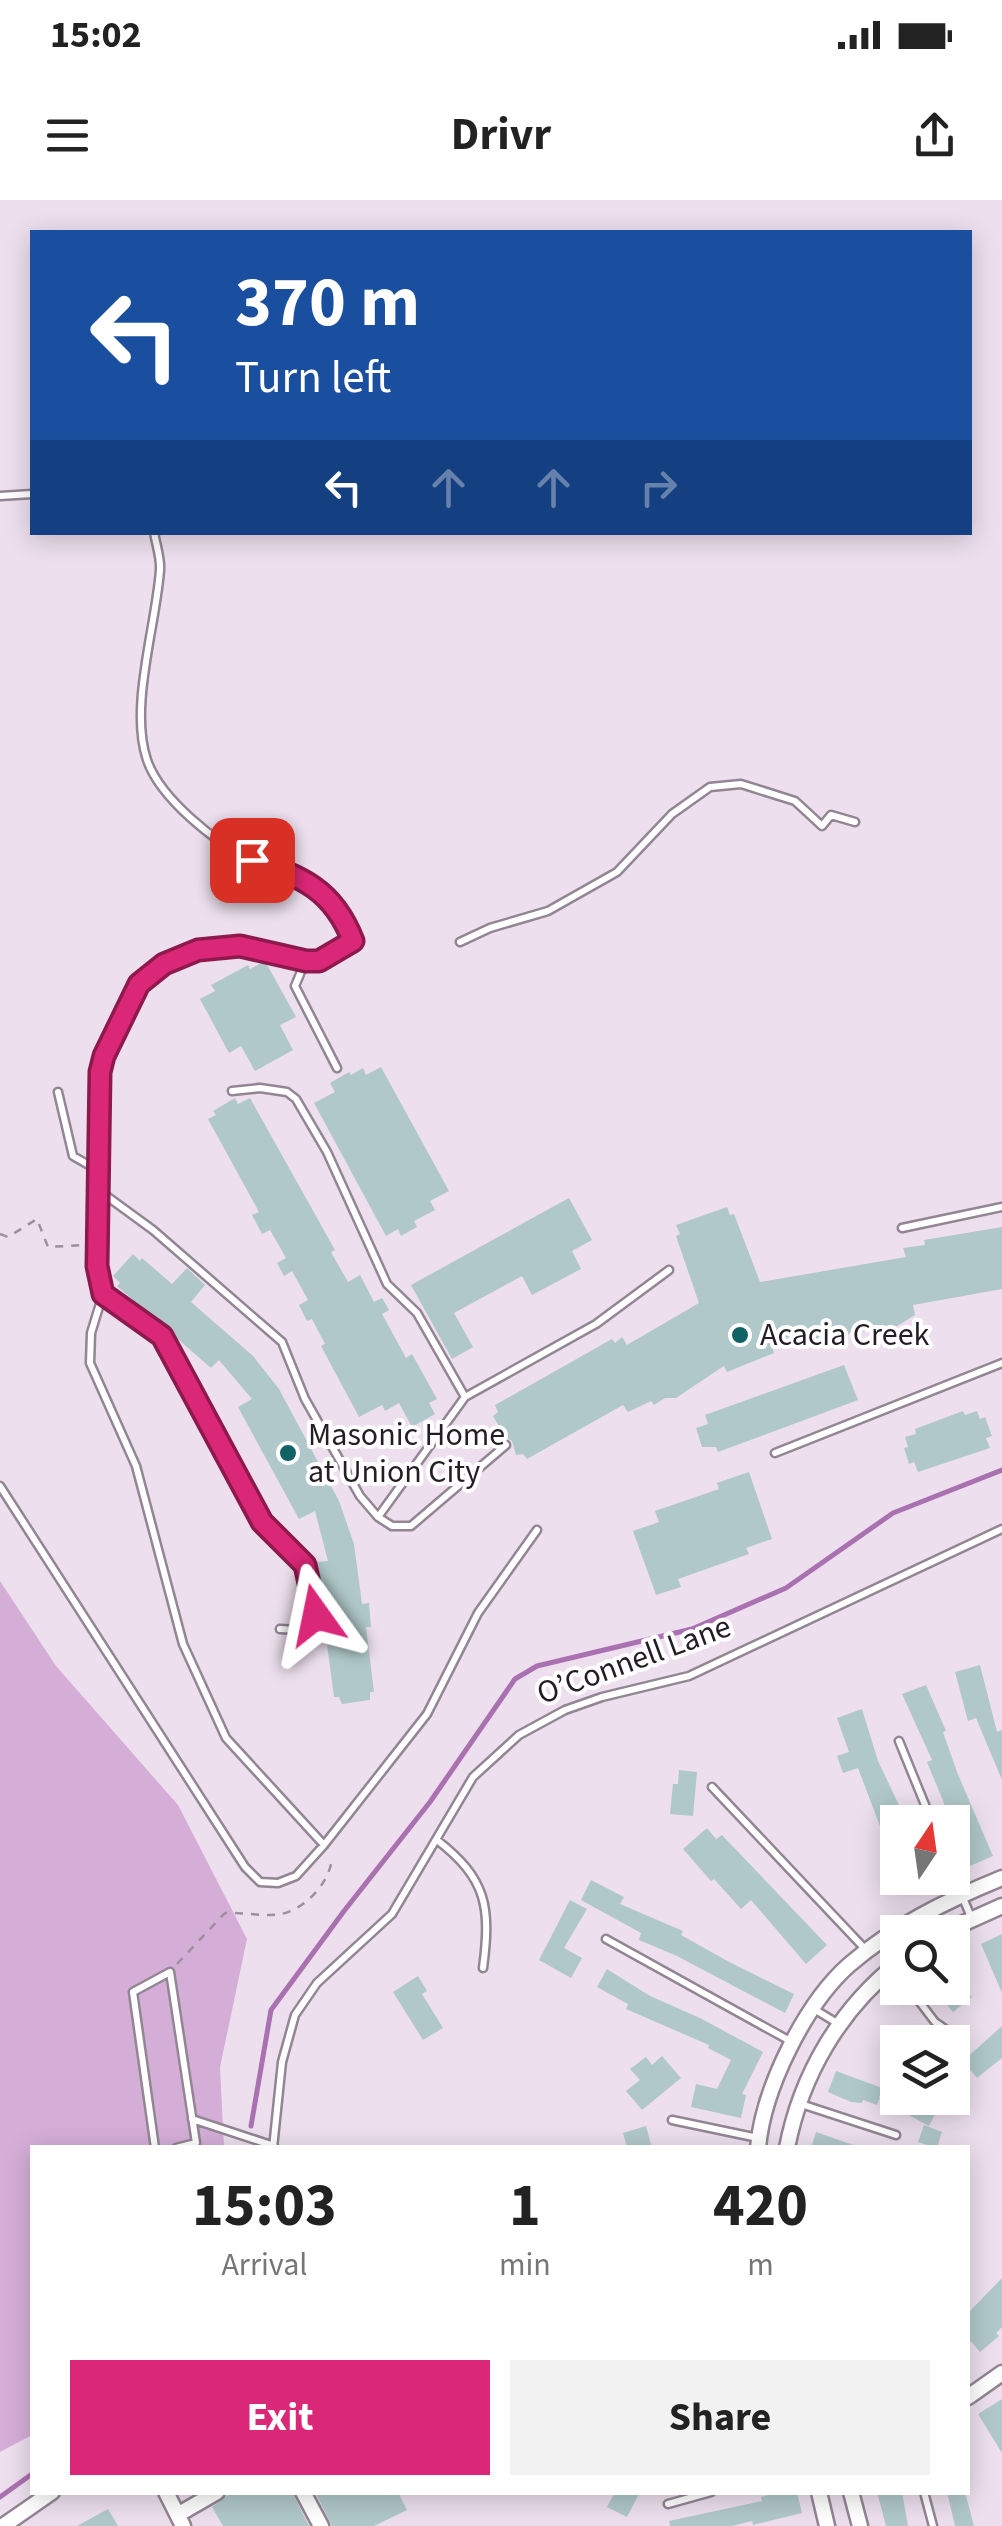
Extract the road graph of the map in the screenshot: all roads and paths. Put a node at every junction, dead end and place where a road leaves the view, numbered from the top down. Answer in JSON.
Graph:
{"nodes":[{"id":1,"x":30,"y":494,"type":"edge"},
{"id":2,"x":0,"y":496,"type":"edge"},
{"id":3,"x":155,"y":535,"type":"edge"},
{"id":4,"x":855,"y":822,"type":"dead end"},
{"id":5,"x":460,"y":942,"type":"dead end"},
{"id":6,"x":306,"y":961,"type":"junction"},
{"id":7,"x":336,"y":1068,"type":"dead end"},
{"id":8,"x":232,"y":1091,"type":"dead end"},
{"id":9,"x":58,"y":1092,"type":"dead end"},
{"id":10,"x":100,"y":1172,"type":"junction"},
{"id":11,"x":100,"y":1191,"type":"junction"},
{"id":12,"x":1002,"y":1207,"type":"edge"},
{"id":13,"x":902,"y":1228,"type":"dead end"},
{"id":14,"x":0,"y":1234,"type":"edge"},
{"id":15,"x":98,"y":1244,"type":"junction"},
{"id":16,"x":669,"y":1270,"type":"dead end"},
{"id":17,"x":103,"y":1294,"type":"junction"},
{"id":18,"x":1002,"y":1363,"type":"edge"},
{"id":19,"x":464,"y":1397,"type":"junction"},
{"id":20,"x":506,"y":1445,"type":"dead end"},
{"id":21,"x":775,"y":1452,"type":"dead end"},
{"id":22,"x":0,"y":1486,"type":"edge"},
{"id":23,"x":378,"y":1518,"type":"junction"},
{"id":24,"x":1002,"y":1529,"type":"edge"},
{"id":25,"x":538,"y":1530,"type":"dead end"},
{"id":26,"x":280,"y":1628,"type":"dead end"},
{"id":27,"x":899,"y":1741,"type":"dead end"},
{"id":28,"x":712,"y":1787,"type":"dead end"},
{"id":29,"x":925,"y":1805,"type":"edge"},
{"id":30,"x":438,"y":1840,"type":"junction"},
{"id":31,"x":324,"y":1845,"type":"junction"},
{"id":32,"x":1002,"y":1878,"type":"edge"},
{"id":33,"x":970,"y":1891,"type":"edge"},
{"id":34,"x":960,"y":1895,"type":"edge"},
{"id":35,"x":962,"y":1895,"type":"edge"},
{"id":36,"x":1002,"y":1906,"type":"edge"},
{"id":37,"x":972,"y":1918,"type":"joint"},
{"id":38,"x":606,"y":1939,"type":"dead end"},
{"id":39,"x":867,"y":1951,"type":"junction"},
{"id":40,"x":483,"y":1968,"type":"dead end"},
{"id":41,"x":170,"y":1972,"type":"junction"},
{"id":42,"x":880,"y":1983,"type":"edge"},
{"id":43,"x":922,"y":2005,"type":"edge"},
{"id":44,"x":814,"y":2009,"type":"junction"},
{"id":45,"x":838,"y":2023,"type":"junction"},
{"id":46,"x":939,"y":2025,"type":"edge"},
{"id":47,"x":792,"y":2041,"type":"junction"},
{"id":48,"x":800,"y":2103,"type":"junction"},
{"id":49,"x":192,"y":2119,"type":"junction"},
{"id":50,"x":672,"y":2120,"type":"dead end"},
{"id":51,"x":896,"y":2136,"type":"dead end"},
{"id":52,"x":758,"y":2143,"type":"edge"},
{"id":53,"x":155,"y":2145,"type":"edge"},
{"id":54,"x":188,"y":2145,"type":"edge"},
{"id":55,"x":267,"y":2145,"type":"edge"},
{"id":56,"x":273,"y":2145,"type":"edge"},
{"id":57,"x":787,"y":2145,"type":"edge"},
{"id":58,"x":1002,"y":2373,"type":"edge"},
{"id":59,"x":970,"y":2395,"type":"edge"},
{"id":60,"x":48,"y":2495,"type":"edge"},
{"id":61,"x":168,"y":2495,"type":"edge"},
{"id":62,"x":213,"y":2495,"type":"edge"},
{"id":63,"x":305,"y":2495,"type":"edge"},
{"id":64,"x":700,"y":2495,"type":"edge"},
{"id":65,"x":820,"y":2495,"type":"edge"},
{"id":66,"x":852,"y":2495,"type":"edge"},
{"id":67,"x":925,"y":2495,"type":"edge"},
{"id":68,"x":668,"y":2504,"type":"dead end"},
{"id":69,"x":181,"y":2520,"type":"edge"},
{"id":70,"x":2,"y":2526,"type":"edge"},
{"id":71,"x":322,"y":2526,"type":"edge"},
{"id":72,"x":827,"y":2526,"type":"edge"},
{"id":73,"x":860,"y":2526,"type":"edge"},
{"id":74,"x":934,"y":2526,"type":"edge"}],
"edges":[{"from":1,"to":2,"type":"lane"},
{"from":3,"to":6,"type":"lane"},
{"from":4,"to":5,"type":"lane"},
{"from":6,"to":7,"type":"lane"},
{"from":6,"to":10,"type":"lane"},
{"from":8,"to":19,"type":"lane"},
{"from":9,"to":10,"type":"lane"},
{"from":10,"to":11,"type":"lane"},
{"from":11,"to":15,"type":"lane"},
{"from":11,"to":23,"type":"lane"},
{"from":12,"to":13,"type":"lane"},
{"from":14,"to":15,"type":"path"},
{"from":15,"to":17,"type":"lane"},
{"from":16,"to":19,"type":"lane"},
{"from":17,"to":26,"type":"lane"},
{"from":17,"to":31,"type":"lane"},
{"from":18,"to":21,"type":"lane"},
{"from":19,"to":23,"type":"lane"},
{"from":20,"to":23,"type":"lane"},
{"from":22,"to":31,"type":"lane"},
{"from":24,"to":30,"type":"lane","name":"O’Connell Lane"},
{"from":25,"to":31,"type":"lane"},
{"from":27,"to":29,"type":"lane"},
{"from":28,"to":39,"type":"lane"},
{"from":30,"to":40,"type":"lane"},
{"from":30,"to":56,"type":"lane","name":"O’Connell Lane"},
{"from":31,"to":41,"type":"path"},
{"from":32,"to":33,"type":"street"},
{"from":34,"to":39,"type":"street"},
{"from":35,"to":37,"type":"lane"},
{"from":36,"to":37,"type":"street"},
{"from":38,"to":47,"type":"lane"},
{"from":39,"to":44,"type":"street"},
{"from":41,"to":49,"type":"lane"},
{"from":41,"to":53,"type":"lane"},
{"from":42,"to":45,"type":"street"},
{"from":43,"to":46,"type":"lane"},
{"from":44,"to":45,"type":"lane"},
{"from":44,"to":47,"type":"street"},
{"from":45,"to":48,"type":"street"},
{"from":47,"to":52,"type":"street"},
{"from":48,"to":51,"type":"lane"},
{"from":48,"to":57,"type":"street"},
{"from":49,"to":54,"type":"lane"},
{"from":49,"to":55,"type":"lane"},
{"from":50,"to":52,"type":"lane"},
{"from":58,"to":59,"type":"street"},
{"from":60,"to":70,"type":"street"},
{"from":61,"to":69,"type":"street"},
{"from":62,"to":69,"type":"street"},
{"from":63,"to":71,"type":"street"},
{"from":64,"to":68,"type":"lane"},
{"from":65,"to":72,"type":"street"},
{"from":66,"to":73,"type":"street"},
{"from":67,"to":74,"type":"lane"}]}
